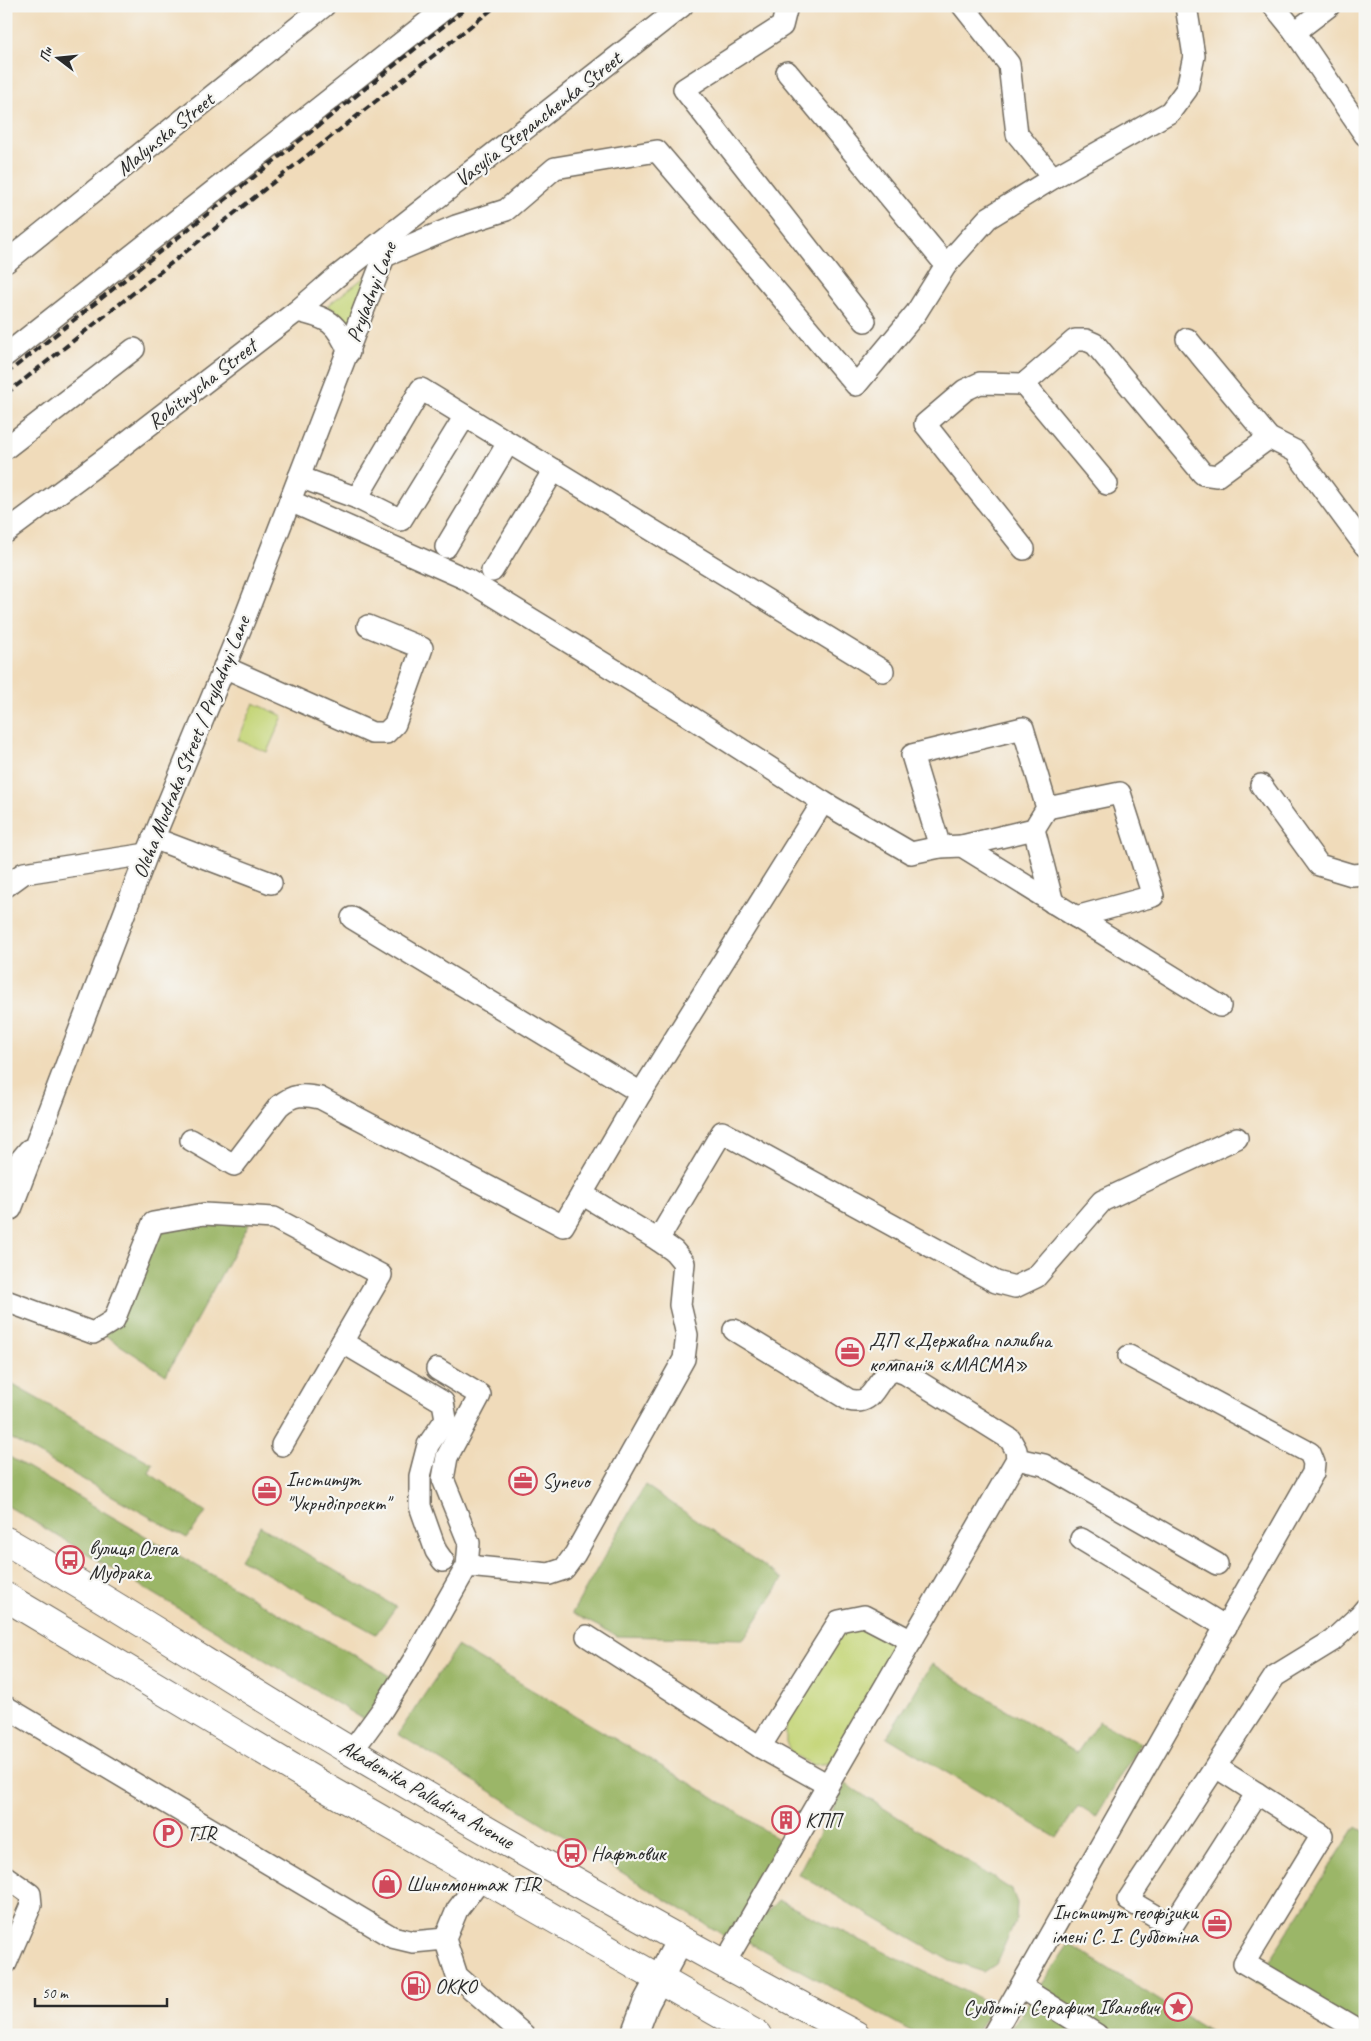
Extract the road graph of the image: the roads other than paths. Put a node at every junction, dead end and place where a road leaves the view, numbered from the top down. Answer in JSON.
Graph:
{"nodes":[{"id":1,"x":324,"y":6,"type":"edge"},
{"id":2,"x":448,"y":6,"type":"edge"},
{"id":3,"x":682,"y":6,"type":"edge"},
{"id":4,"x":787,"y":6,"type":"edge"},
{"id":5,"x":963,"y":6,"type":"edge"},
{"id":6,"x":1186,"y":6,"type":"edge"},
{"id":7,"x":1274,"y":6,"type":"edge"},
{"id":8,"x":1329,"y":6,"type":"edge"},
{"id":9,"x":1295,"y":32,"type":"junction"},
{"id":10,"x":787,"y":72,"type":"dead end"},
{"id":11,"x":1365,"y":135,"type":"edge"},
{"id":12,"x":1053,"y":178,"type":"junction"},
{"id":13,"x":394,"y":231,"type":"junction"},
{"id":14,"x":385,"y":256,"type":"junction"},
{"id":15,"x":6,"y":262,"type":"edge"},
{"id":16,"x":946,"y":265,"type":"junction"},
{"id":17,"x":297,"y":311,"type":"junction"},
{"id":18,"x":865,"y":321,"type":"dead end"},
{"id":19,"x":1187,"y":339,"type":"dead end"},
{"id":20,"x":134,"y":348,"type":"dead end"},
{"id":21,"x":349,"y":352,"type":"junction"},
{"id":22,"x":6,"y":355,"type":"edge"},
{"id":23,"x":1024,"y":384,"type":"junction"},
{"id":24,"x":465,"y":416,"type":"junction"},
{"id":25,"x":1269,"y":438,"type":"junction"},
{"id":26,"x":508,"y":443,"type":"junction"},
{"id":27,"x":6,"y":448,"type":"edge"},
{"id":28,"x":554,"y":470,"type":"junction"},
{"id":29,"x":299,"y":478,"type":"junction"},
{"id":30,"x":1107,"y":484,"type":"dead end"},
{"id":31,"x":357,"y":498,"type":"junction"},
{"id":32,"x":290,"y":501,"type":"junction"},
{"id":33,"x":6,"y":532,"type":"edge"},
{"id":34,"x":1365,"y":546,"type":"edge"},
{"id":35,"x":446,"y":547,"type":"dead end"},
{"id":36,"x":1024,"y":549,"type":"dead end"},
{"id":37,"x":492,"y":571,"type":"dead end"},
{"id":38,"x":368,"y":626,"type":"dead end"},
{"id":39,"x":224,"y":667,"type":"junction"},
{"id":40,"x":883,"y":671,"type":"dead end"},
{"id":41,"x":1261,"y":785,"type":"dead end"},
{"id":42,"x":823,"y":802,"type":"junction"},
{"id":43,"x":1047,"y":808,"type":"junction"},
{"id":44,"x":1034,"y":829,"type":"junction"},
{"id":45,"x":150,"y":846,"type":"junction"},
{"id":46,"x":962,"y":846,"type":"junction"},
{"id":47,"x":940,"y":847,"type":"junction"},
{"id":48,"x":1365,"y":874,"type":"edge"},
{"id":49,"x":271,"y":883,"type":"dead end"},
{"id":50,"x":6,"y":886,"type":"edge"},
{"id":51,"x":1053,"y":902,"type":"junction"},
{"id":52,"x":1076,"y":917,"type":"junction"},
{"id":53,"x":352,"y":918,"type":"dead end"},
{"id":54,"x":1220,"y":1006,"type":"dead end"},
{"id":55,"x":641,"y":1093,"type":"junction"},
{"id":56,"x":1237,"y":1138,"type":"dead end"},
{"id":57,"x":191,"y":1140,"type":"dead end"},
{"id":58,"x":36,"y":1142,"type":"junction"},
{"id":59,"x":6,"y":1172,"type":"edge"},
{"id":60,"x":582,"y":1194,"type":"junction"},
{"id":61,"x":7,"y":1212,"type":"edge"},
{"id":62,"x":658,"y":1240,"type":"junction"},
{"id":63,"x":6,"y":1301,"type":"edge"},
{"id":64,"x":734,"y":1330,"type":"dead end"},
{"id":65,"x":342,"y":1342,"type":"junction"},
{"id":66,"x":1129,"y":1356,"type":"dead end"},
{"id":67,"x":437,"y":1369,"type":"dead end"},
{"id":68,"x":282,"y":1445,"type":"dead end"},
{"id":69,"x":1017,"y":1459,"type":"junction"},
{"id":70,"x":1081,"y":1539,"type":"dead end"},
{"id":71,"x":6,"y":1541,"type":"edge"},
{"id":72,"x":443,"y":1561,"type":"dead end"},
{"id":73,"x":1217,"y":1564,"type":"dead end"},
{"id":74,"x":467,"y":1566,"type":"junction"},
{"id":75,"x":6,"y":1597,"type":"edge"},
{"id":76,"x":1365,"y":1609,"type":"edge"},
{"id":77,"x":1226,"y":1627,"type":"junction"},
{"id":78,"x":587,"y":1636,"type":"dead end"},
{"id":79,"x":912,"y":1640,"type":"junction"},
{"id":80,"x":6,"y":1707,"type":"edge"},
{"id":81,"x":760,"y":1747,"type":"junction"},
{"id":82,"x":352,"y":1751,"type":"junction"},
{"id":83,"x":1216,"y":1767,"type":"junction"},
{"id":84,"x":828,"y":1786,"type":"junction"},
{"id":85,"x":1257,"y":1793,"type":"junction"},
{"id":86,"x":6,"y":1877,"type":"edge"},
{"id":87,"x":482,"y":1877,"type":"junction"},
{"id":88,"x":14,"y":1928,"type":"edge"},
{"id":89,"x":445,"y":1939,"type":"junction"},
{"id":90,"x":680,"y":1940,"type":"junction"},
{"id":91,"x":6,"y":1963,"type":"edge"},
{"id":92,"x":724,"y":1964,"type":"junction"},
{"id":93,"x":659,"y":1977,"type":"junction"},
{"id":94,"x":1021,"y":1987,"type":"junction"},
{"id":95,"x":1365,"y":2034,"type":"edge"},
{"id":96,"x":524,"y":2035,"type":"edge"},
{"id":97,"x":634,"y":2035,"type":"edge"},
{"id":98,"x":757,"y":2035,"type":"edge"},
{"id":99,"x":856,"y":2035,"type":"edge"},
{"id":100,"x":993,"y":2035,"type":"edge"},
{"id":101,"x":1097,"y":2035,"type":"edge"}],
"edges":[{"from":1,"to":15,"type":"street","name":"Malynska Street"},
{"from":2,"to":22,"type":"street"},
{"from":3,"to":13,"type":"street","name":"Vasylia Stepanchenka Street"},
{"from":4,"to":18,"type":"street"},
{"from":5,"to":12,"type":"street"},
{"from":6,"to":12,"type":"street"},
{"from":7,"to":9,"type":"street"},
{"from":8,"to":9,"type":"street"},
{"from":9,"to":11,"type":"street"},
{"from":10,"to":16,"type":"street"},
{"from":12,"to":16,"type":"street"},
{"from":13,"to":14,"type":"street","name":"Pryladnyi Lane"},
{"from":13,"to":17,"type":"street","name":"Robitnycha Street"},
{"from":14,"to":16,"type":"street"},
{"from":14,"to":21,"type":"street","name":"Pryladnyi Lane"},
{"from":17,"to":21,"type":"street"},
{"from":17,"to":33,"type":"street","name":"Robitnycha Street"},
{"from":19,"to":25,"type":"street"},
{"from":20,"to":27,"type":"street"},
{"from":21,"to":29,"type":"street","name":"Oleha Mudraka Street / Pryladnyi Lane"},
{"from":23,"to":25,"type":"street"},
{"from":23,"to":30,"type":"street"},
{"from":23,"to":36,"type":"street"},
{"from":24,"to":26,"type":"street"},
{"from":24,"to":31,"type":"street"},
{"from":24,"to":31,"type":"street"},
{"from":25,"to":34,"type":"street"},
{"from":26,"to":28,"type":"street"},
{"from":26,"to":35,"type":"street"},
{"from":28,"to":37,"type":"street"},
{"from":28,"to":40,"type":"street"},
{"from":29,"to":31,"type":"street"},
{"from":29,"to":32,"type":"street","name":"Oleha Mudraka Street / Pryladnyi Lane"},
{"from":32,"to":39,"type":"street","name":"Oleha Mudraka Street / Pryladnyi Lane"},
{"from":32,"to":42,"type":"street"},
{"from":38,"to":39,"type":"street"},
{"from":39,"to":45,"type":"street","name":"Oleha Mudraka Street / Pryladnyi Lane"},
{"from":41,"to":48,"type":"street"},
{"from":42,"to":47,"type":"street"},
{"from":42,"to":55,"type":"street"},
{"from":43,"to":44,"type":"street"},
{"from":43,"to":47,"type":"street"},
{"from":43,"to":52,"type":"street"},
{"from":44,"to":46,"type":"street"},
{"from":44,"to":51,"type":"street"},
{"from":45,"to":49,"type":"street"},
{"from":45,"to":50,"type":"street"},
{"from":45,"to":58,"type":"street","name":"Oleha Mudraka Street / Pryladnyi Lane"},
{"from":46,"to":47,"type":"street"},
{"from":46,"to":51,"type":"street"},
{"from":51,"to":52,"type":"street"},
{"from":52,"to":54,"type":"street"},
{"from":53,"to":55,"type":"street"},
{"from":55,"to":60,"type":"street"},
{"from":56,"to":62,"type":"street"},
{"from":57,"to":60,"type":"street"},
{"from":58,"to":59,"type":"street"},
{"from":58,"to":61,"type":"street"},
{"from":60,"to":62,"type":"street"},
{"from":62,"to":74,"type":"street"},
{"from":63,"to":65,"type":"street"},
{"from":64,"to":69,"type":"street"},
{"from":65,"to":68,"type":"street"},
{"from":65,"to":72,"type":"street"},
{"from":66,"to":77,"type":"street"},
{"from":67,"to":74,"type":"street"},
{"from":69,"to":73,"type":"street"},
{"from":69,"to":79,"type":"street"},
{"from":70,"to":77,"type":"street"},
{"from":71,"to":82,"type":"highway","name":"Akademika Palladina Avenue"},
{"from":74,"to":82,"type":"street"},
{"from":75,"to":87,"type":"highway","name":"Akademika Palladina Avenue"},
{"from":76,"to":83,"type":"street"},
{"from":77,"to":94,"type":"street"},
{"from":78,"to":81,"type":"street"},
{"from":79,"to":81,"type":"street"},
{"from":79,"to":84,"type":"street"},
{"from":80,"to":89,"type":"street"},
{"from":81,"to":84,"type":"street"},
{"from":82,"to":90,"type":"highway","name":"Akademika Palladina Avenue"},
{"from":83,"to":85,"type":"street"},
{"from":83,"to":85,"type":"street"},
{"from":84,"to":92,"type":"street"},
{"from":85,"to":95,"type":"street"},
{"from":86,"to":88,"type":"street"},
{"from":87,"to":89,"type":"street"},
{"from":87,"to":93,"type":"highway","name":"Akademika Palladina Avenue"},
{"from":88,"to":91,"type":"street"},
{"from":89,"to":96,"type":"street"},
{"from":90,"to":92,"type":"highway","name":"Akademika Palladina Avenue"},
{"from":90,"to":93,"type":"main road"},
{"from":92,"to":99,"type":"highway","name":"Akademika Palladina Avenue"},
{"from":93,"to":97,"type":"main road"},
{"from":93,"to":98,"type":"highway","name":"Akademika Palladina Avenue"},
{"from":94,"to":100,"type":"street"},
{"from":94,"to":101,"type":"street"}]}
